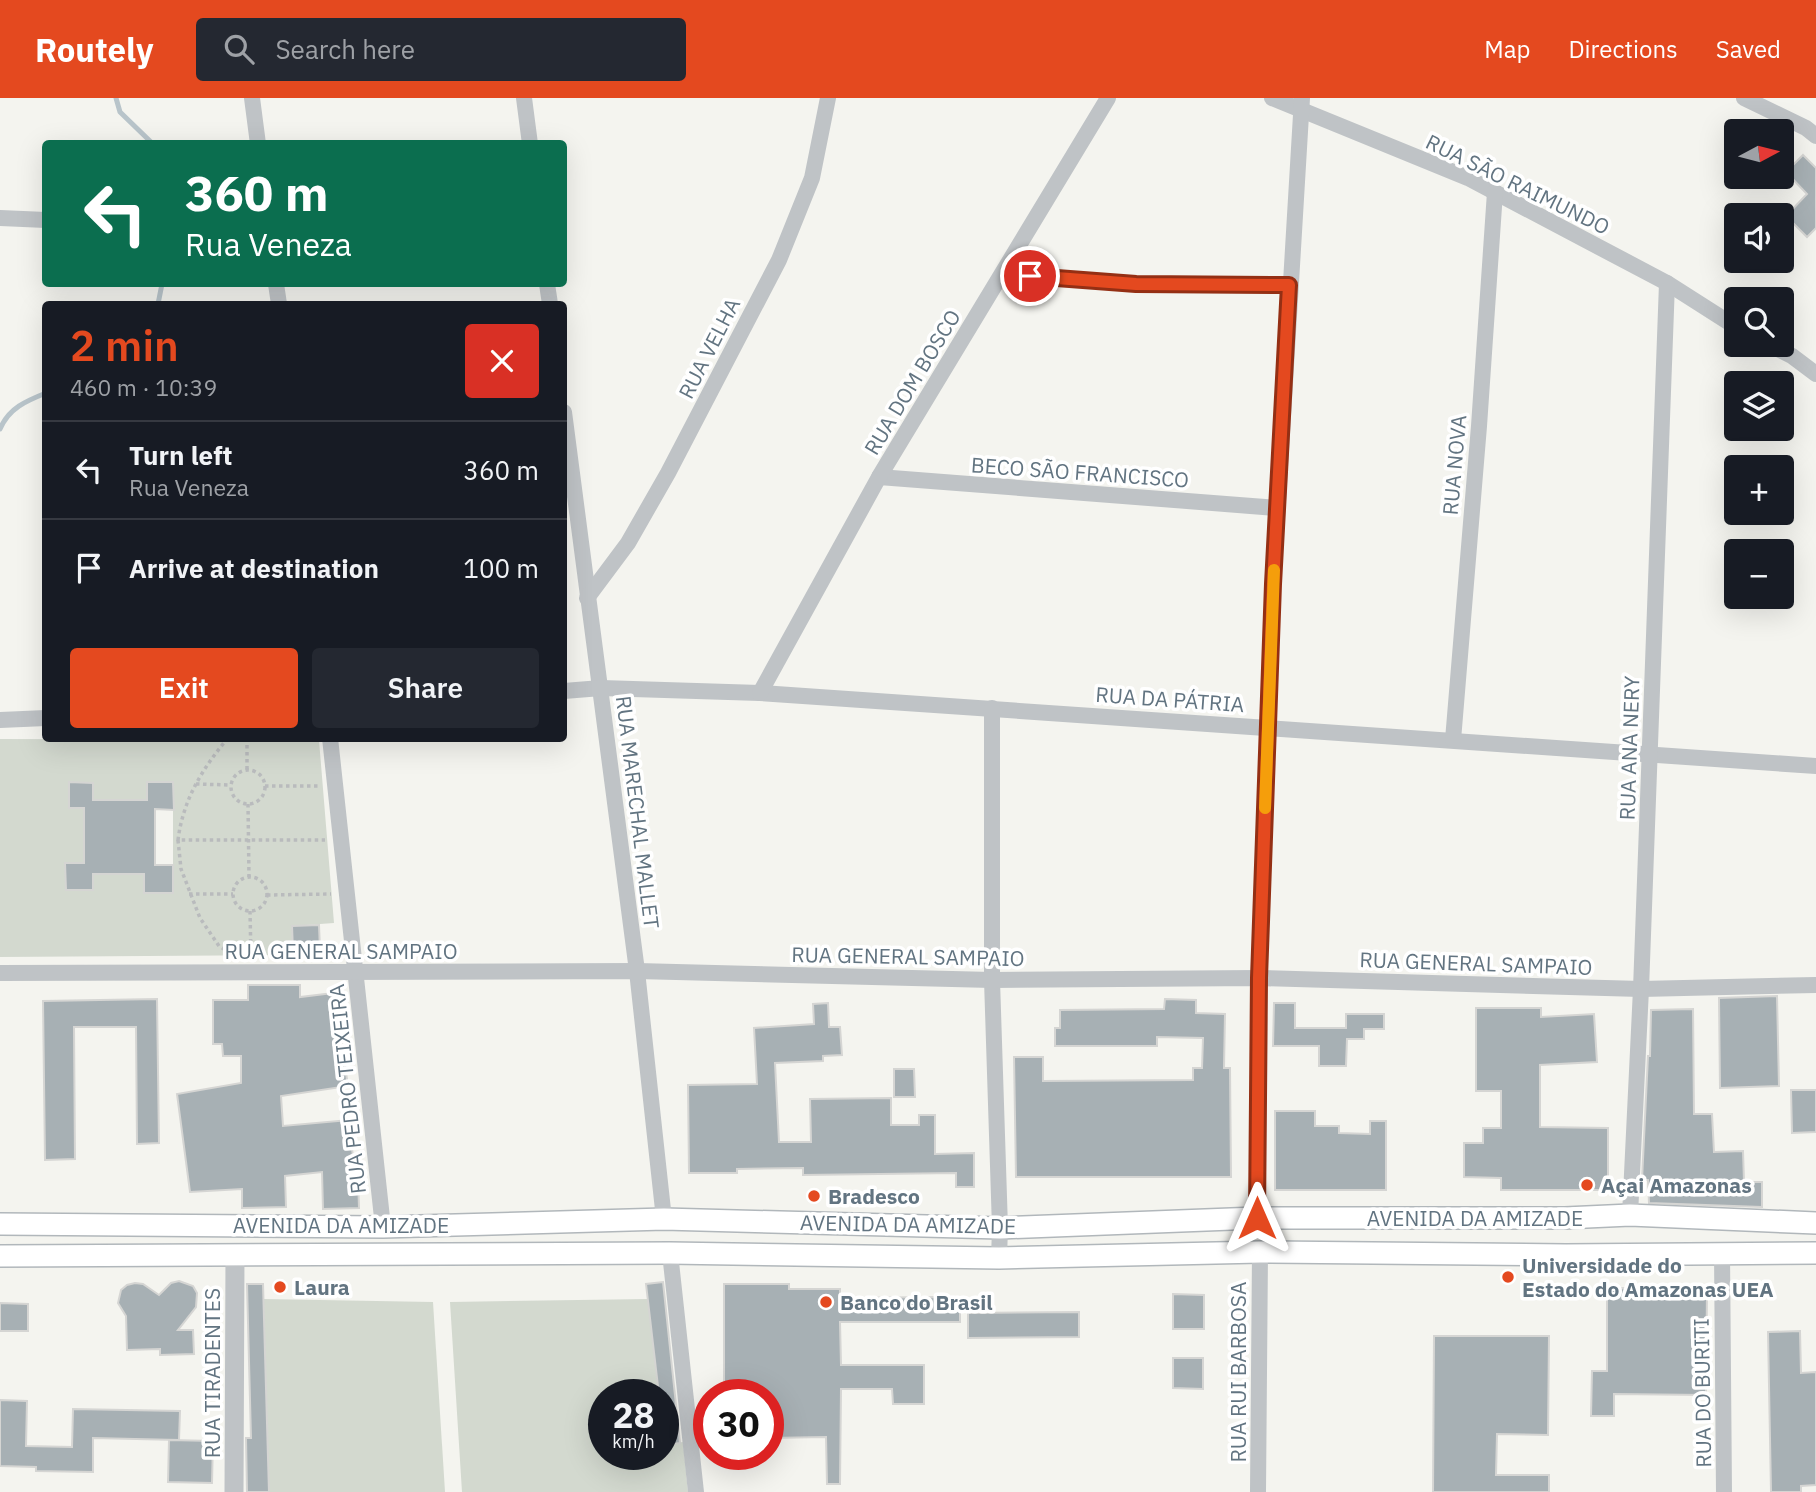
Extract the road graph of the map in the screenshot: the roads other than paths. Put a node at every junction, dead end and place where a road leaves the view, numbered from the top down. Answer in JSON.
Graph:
{"nodes":[{"id":1,"x":252,"y":98,"type":"edge"},
{"id":2,"x":524,"y":98,"type":"edge"},
{"id":3,"x":828,"y":98,"type":"edge"},
{"id":4,"x":1108,"y":98,"type":"edge"},
{"id":5,"x":1272,"y":98,"type":"edge"},
{"id":6,"x":1744,"y":98,"type":"edge"},
{"id":7,"x":1301,"y":104,"type":"edge"},
{"id":8,"x":1816,"y":136,"type":"edge"},
{"id":9,"x":257,"y":140,"type":"edge"},
{"id":10,"x":529,"y":140,"type":"edge"},
{"id":11,"x":1494,"y":192,"type":"junction"},
{"id":12,"x":0,"y":218,"type":"edge"},
{"id":13,"x":42,"y":219,"type":"edge"},
{"id":14,"x":1003,"y":274,"type":"junction"},
{"id":15,"x":1667,"y":283,"type":"junction"},
{"id":16,"x":1289,"y":285,"type":"junction"},
{"id":17,"x":1724,"y":319,"type":"edge"},
{"id":18,"x":1793,"y":357,"type":"edge"},
{"id":19,"x":1816,"y":374,"type":"edge"},
{"id":20,"x":567,"y":436,"type":"edge"},
{"id":21,"x":879,"y":477,"type":"junction"},
{"id":22,"x":1277,"y":508,"type":"junction"},
{"id":23,"x":587,"y":598,"type":"junction"},
{"id":24,"x":601,"y":688,"type":"junction"},
{"id":25,"x":567,"y":691,"type":"edge"},
{"id":26,"x":760,"y":693,"type":"junction"},
{"id":27,"x":992,"y":708,"type":"junction"},
{"id":28,"x":42,"y":718,"type":"edge"},
{"id":29,"x":0,"y":720,"type":"edge"},
{"id":30,"x":1268,"y":727,"type":"junction"},
{"id":31,"x":1453,"y":740,"type":"junction"},
{"id":32,"x":330,"y":742,"type":"edge"},
{"id":33,"x":1650,"y":754,"type":"junction"},
{"id":34,"x":1816,"y":766,"type":"edge"},
{"id":35,"x":637,"y":971,"type":"junction"},
{"id":36,"x":355,"y":972,"type":"junction"},
{"id":37,"x":0,"y":973,"type":"edge"},
{"id":38,"x":1259,"y":978,"type":"junction"},
{"id":39,"x":992,"y":980,"type":"junction"},
{"id":40,"x":1816,"y":985,"type":"edge"},
{"id":41,"x":1641,"y":989,"type":"junction"},
{"id":42,"x":1629,"y":1216,"type":"junction"},
{"id":43,"x":1257,"y":1218,"type":"junction"},
{"id":44,"x":1565,"y":1218,"type":"junction"},
{"id":45,"x":664,"y":1219,"type":"junction"},
{"id":46,"x":555,"y":1221,"type":"junction"},
{"id":47,"x":849,"y":1223,"type":"junction"},
{"id":48,"x":1816,"y":1223,"type":"edge"},
{"id":49,"x":0,"y":1224,"type":"edge"},
{"id":50,"x":118,"y":1225,"type":"junction"},
{"id":51,"x":383,"y":1227,"type":"junction"},
{"id":52,"x":1000,"y":1228,"type":"junction"},
{"id":53,"x":1259,"y":1252,"type":"junction"},
{"id":54,"x":564,"y":1253,"type":"junction"},
{"id":55,"x":670,"y":1253,"type":"junction"},
{"id":56,"x":1722,"y":1253,"type":"junction"},
{"id":57,"x":1816,"y":1253,"type":"edge"},
{"id":58,"x":849,"y":1254,"type":"junction"},
{"id":59,"x":122,"y":1255,"type":"junction"},
{"id":60,"x":236,"y":1255,"type":"junction"},
{"id":61,"x":1566,"y":1255,"type":"junction"},
{"id":62,"x":0,"y":1256,"type":"edge"},
{"id":63,"x":999,"y":1258,"type":"junction"},
{"id":64,"x":234,"y":1492,"type":"edge"},
{"id":65,"x":695,"y":1492,"type":"edge"},
{"id":66,"x":1258,"y":1492,"type":"edge"},
{"id":67,"x":1724,"y":1492,"type":"edge"}],
"edges":[{"from":1,"to":9,"type":"street"},
{"from":2,"to":10,"type":"street"},
{"from":3,"to":23,"type":"street","name":"RUA VELHA"},
{"from":4,"to":14,"type":"street","name":"RUA DOM BOSCO"},
{"from":5,"to":7,"type":"street","name":"RUA SÃO RAIMUNDO"},
{"from":6,"to":8,"type":"street"},
{"from":7,"to":11,"type":"street","name":"RUA SÃO RAIMUNDO"},
{"from":7,"to":16,"type":"street"},
{"from":11,"to":15,"type":"street","name":"RUA SÃO RAIMUNDO"},
{"from":11,"to":31,"type":"street","name":"RUA NOVA"},
{"from":12,"to":13,"type":"street"},
{"from":14,"to":16,"type":"street"},
{"from":14,"to":21,"type":"street","name":"RUA DOM BOSCO"},
{"from":15,"to":17,"type":"street","name":"RUA SÃO RAIMUNDO"},
{"from":15,"to":33,"type":"street","name":"RUA ANA NERY"},
{"from":16,"to":22,"type":"street"},
{"from":18,"to":19,"type":"street"},
{"from":20,"to":23,"type":"street","name":"RUA MARECHAL MALLET"},
{"from":21,"to":22,"type":"street","name":"BECO SÃO FRANCISCO"},
{"from":21,"to":26,"type":"street","name":"RUA DOM BOSCO"},
{"from":22,"to":30,"type":"street"},
{"from":23,"to":24,"type":"street","name":"RUA MARECHAL MALLET"},
{"from":24,"to":25,"type":"street","name":"RUA DA PÁTRIA"},
{"from":24,"to":26,"type":"street","name":"RUA DA PÁTRIA"},
{"from":24,"to":35,"type":"street","name":"RUA MARECHAL MALLET"},
{"from":26,"to":27,"type":"street","name":"RUA DA PÁTRIA"},
{"from":27,"to":30,"type":"street","name":"RUA DA PÁTRIA"},
{"from":27,"to":39,"type":"street"},
{"from":28,"to":29,"type":"street"},
{"from":30,"to":31,"type":"street","name":"RUA DA PÁTRIA"},
{"from":30,"to":38,"type":"street"},
{"from":31,"to":33,"type":"street","name":"RUA DA PÁTRIA"},
{"from":32,"to":36,"type":"street","name":"RUA PEDRO TEIXEIRA"},
{"from":33,"to":34,"type":"street","name":"RUA DA PÁTRIA"},
{"from":33,"to":41,"type":"street","name":"RUA ANA NERY"},
{"from":35,"to":36,"type":"street","name":"RUA GENERAL SAMPAIO"},
{"from":35,"to":39,"type":"street","name":"RUA GENERAL SAMPAIO"},
{"from":35,"to":45,"type":"street","name":"RUA MARECHAL MALLET"},
{"from":36,"to":37,"type":"street","name":"RUA GENERAL SAMPAIO"},
{"from":36,"to":51,"type":"street","name":"RUA PEDRO TEIXEIRA"},
{"from":38,"to":39,"type":"street","name":"RUA GENERAL SAMPAIO"},
{"from":38,"to":41,"type":"street","name":"RUA GENERAL SAMPAIO"},
{"from":38,"to":43,"type":"street"},
{"from":39,"to":52,"type":"street"},
{"from":40,"to":41,"type":"street","name":"RUA GENERAL SAMPAIO"},
{"from":41,"to":42,"type":"street","name":"RUA ANA NERY"},
{"from":42,"to":44,"type":"main road","name":"AVENIDA DA AMIZADE"},
{"from":42,"to":48,"type":"main road","name":"AVENIDA DA AMIZADE"},
{"from":43,"to":44,"type":"main road","name":"AVENIDA DA AMIZADE"},
{"from":43,"to":52,"type":"main road","name":"AVENIDA DA AMIZADE"},
{"from":44,"to":61,"type":"main road"},
{"from":45,"to":46,"type":"main road","name":"AVENIDA DA AMIZADE"},
{"from":45,"to":47,"type":"main road","name":"AVENIDA DA AMIZADE"},
{"from":46,"to":51,"type":"main road","name":"AVENIDA DA AMIZADE"},
{"from":46,"to":54,"type":"main road"},
{"from":47,"to":52,"type":"main road","name":"AVENIDA DA AMIZADE"},
{"from":47,"to":58,"type":"main road"},
{"from":49,"to":50,"type":"main road","name":"AVENIDA DA AMIZADE"},
{"from":50,"to":51,"type":"main road","name":"AVENIDA DA AMIZADE"},
{"from":50,"to":59,"type":"main road"},
{"from":52,"to":63,"type":"street"},
{"from":53,"to":61,"type":"main road","name":"AVENIDA DA AMIZADE"},
{"from":53,"to":63,"type":"main road","name":"AVENIDA DA AMIZADE"},
{"from":53,"to":66,"type":"street","name":"RUA RUI BARBOSA"},
{"from":54,"to":55,"type":"main road","name":"AVENIDA DA AMIZADE"},
{"from":54,"to":60,"type":"main road","name":"AVENIDA DA AMIZADE"},
{"from":55,"to":58,"type":"main road","name":"AVENIDA DA AMIZADE"},
{"from":55,"to":65,"type":"street"},
{"from":56,"to":57,"type":"main road","name":"AVENIDA DA AMIZADE"},
{"from":56,"to":61,"type":"main road","name":"AVENIDA DA AMIZADE"},
{"from":56,"to":67,"type":"street","name":"RUA DO BURITI"},
{"from":58,"to":63,"type":"main road","name":"AVENIDA DA AMIZADE"},
{"from":59,"to":60,"type":"main road","name":"AVENIDA DA AMIZADE"},
{"from":59,"to":62,"type":"main road","name":"AVENIDA DA AMIZADE"},
{"from":60,"to":64,"type":"street","name":"RUA TIRADENTES"}]}
